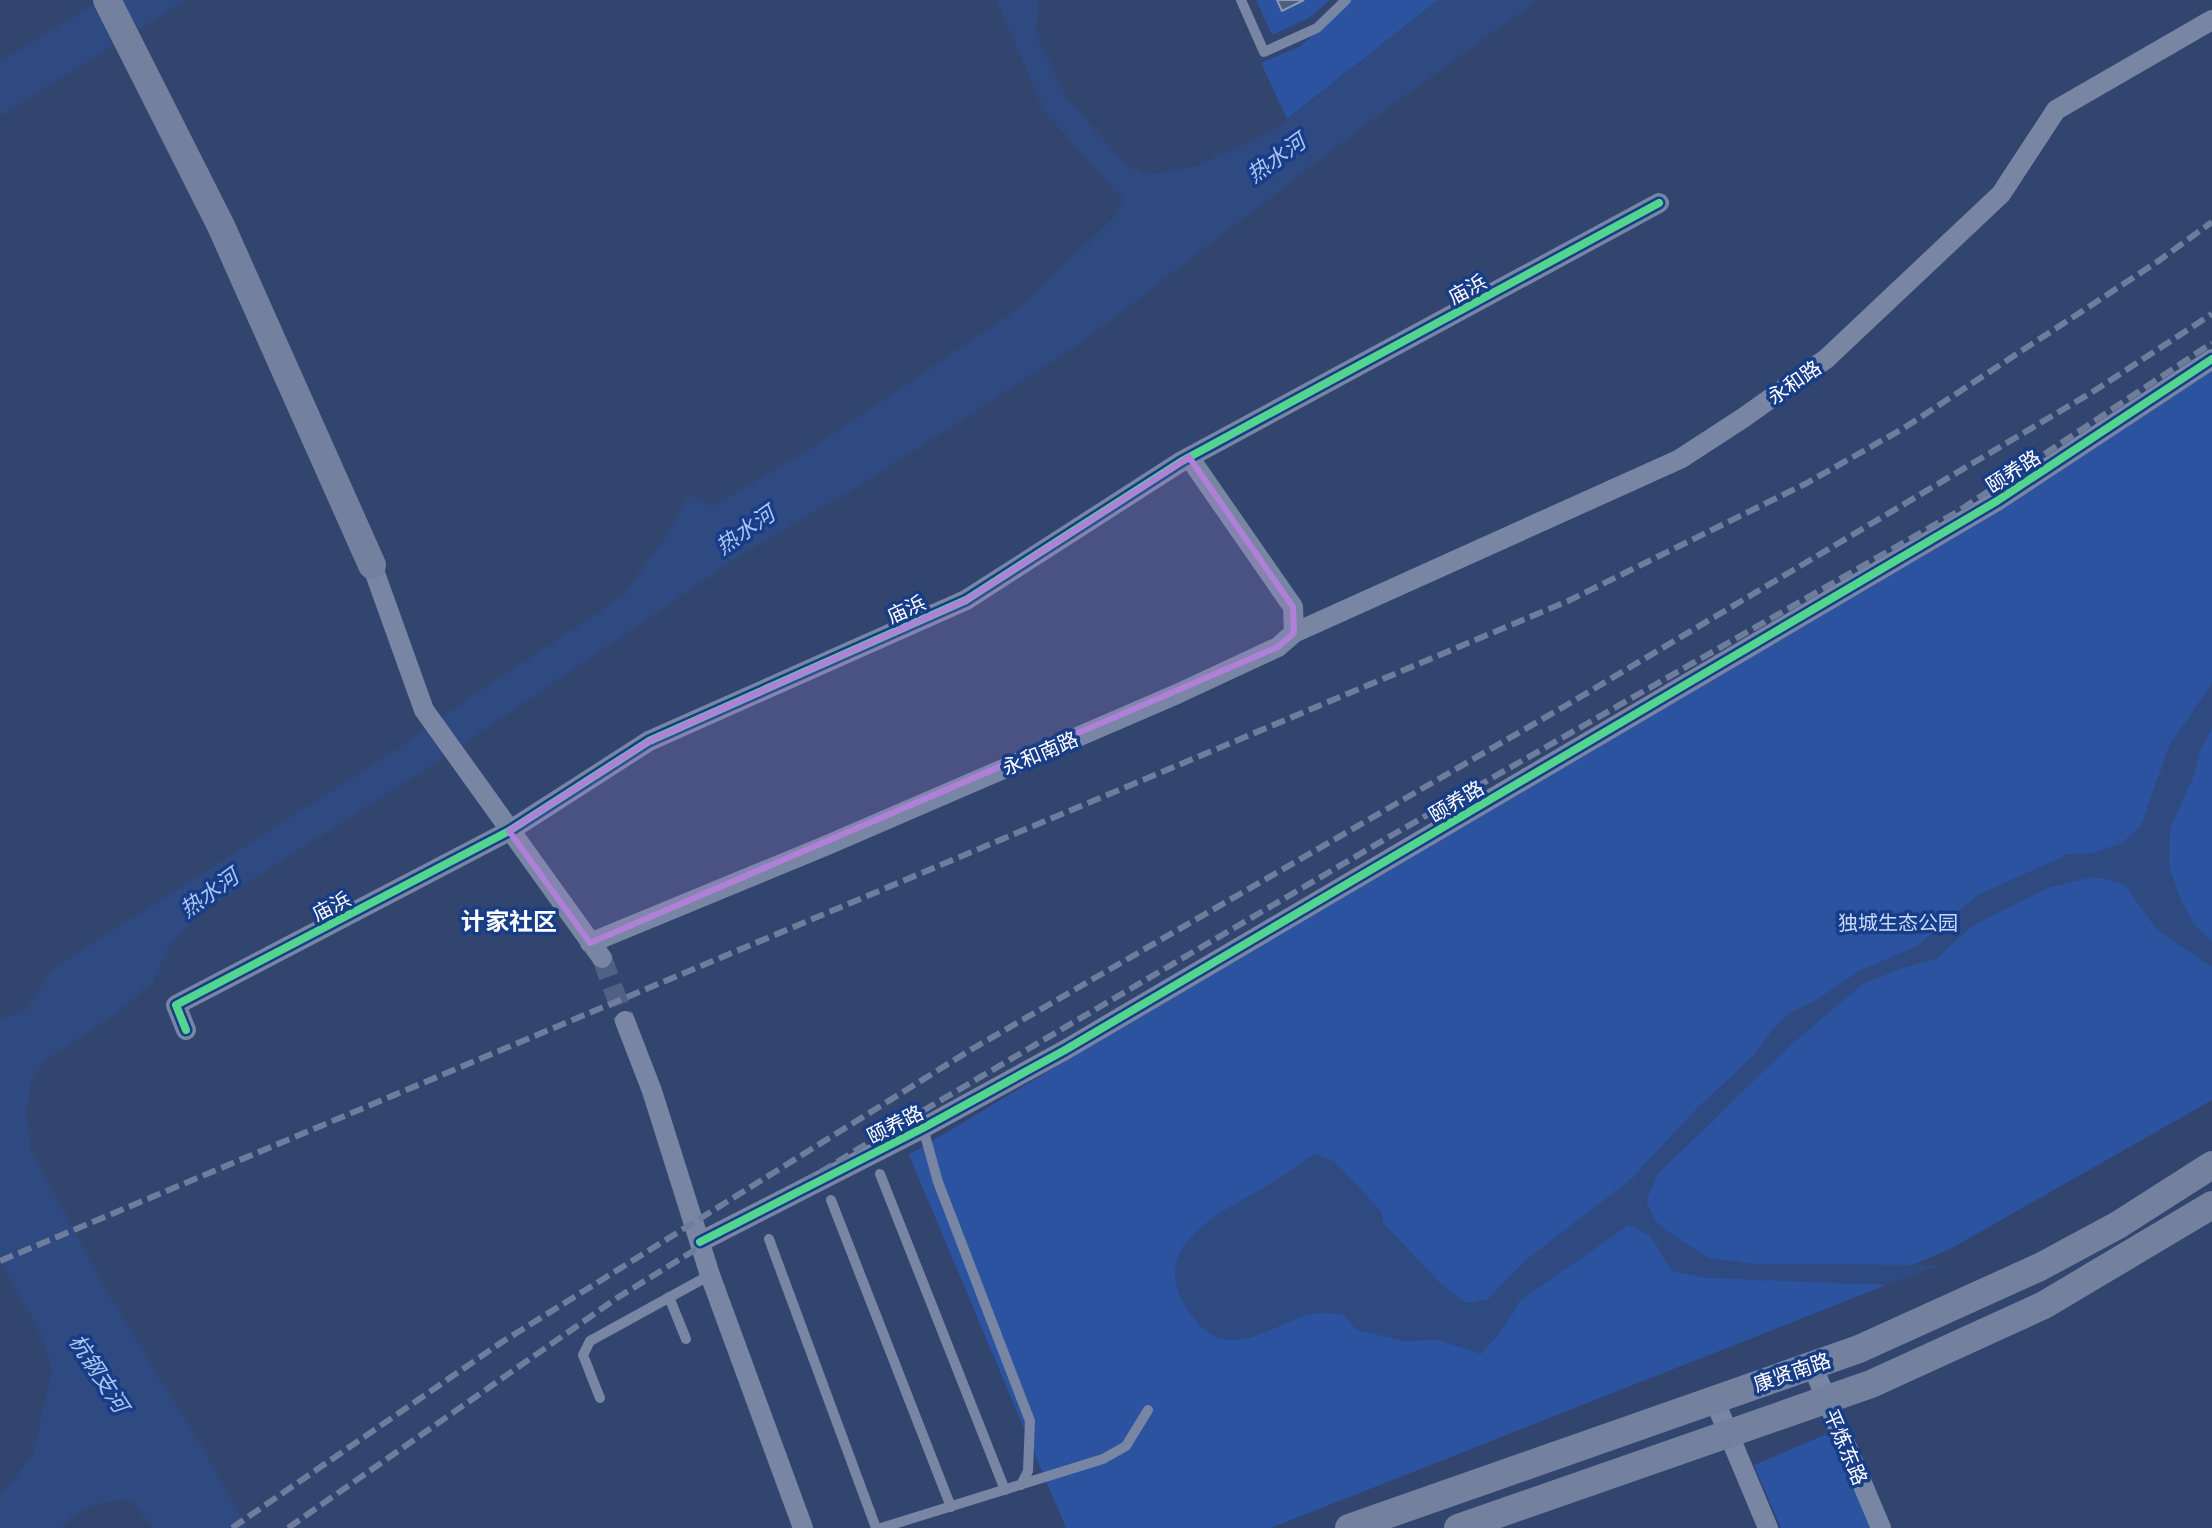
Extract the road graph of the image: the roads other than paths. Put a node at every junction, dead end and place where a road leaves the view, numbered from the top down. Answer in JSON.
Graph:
{"nodes":[{"id":1,"x":107,"y":0,"type":"edge"},
{"id":2,"x":1241,"y":0,"type":"edge"},
{"id":3,"x":1346,"y":0,"type":"edge"},
{"id":4,"x":2212,"y":20,"type":"edge"},
{"id":5,"x":1659,"y":203,"type":"dead end"},
{"id":6,"x":2212,"y":359,"type":"edge"},
{"id":7,"x":1189,"y":457,"type":"junction"},
{"id":8,"x":372,"y":565,"type":"joint"},
{"id":9,"x":1294,"y":633,"type":"junction"},
{"id":10,"x":509,"y":831,"type":"junction"},
{"id":11,"x":625,"y":1021,"type":"tunnel mouth"},
{"id":12,"x":186,"y":1030,"type":"dead end"},
{"id":13,"x":923,"y":1128,"type":"junction"},
{"id":14,"x":2212,"y":1165,"type":"edge"},
{"id":15,"x":880,"y":1174,"type":"dead end"},
{"id":16,"x":831,"y":1200,"type":"dead end"},
{"id":17,"x":2212,"y":1205,"type":"edge"},
{"id":18,"x":769,"y":1239,"type":"dead end"},
{"id":19,"x":700,"y":1242,"type":"junction"},
{"id":20,"x":710,"y":1275,"type":"junction"},
{"id":21,"x":669,"y":1297,"type":"junction"},
{"id":22,"x":686,"y":1339,"type":"dead end"},
{"id":23,"x":1812,"y":1365,"type":"junction"},
{"id":24,"x":600,"y":1398,"type":"dead end"},
{"id":25,"x":1714,"y":1399,"type":"junction"},
{"id":26,"x":1826,"y":1400,"type":"junction"},
{"id":27,"x":1148,"y":1410,"type":"dead end"},
{"id":28,"x":1729,"y":1434,"type":"junction"},
{"id":29,"x":1021,"y":1485,"type":"junction"},
{"id":30,"x":1005,"y":1490,"type":"junction"},
{"id":31,"x":951,"y":1507,"type":"junction"},
{"id":32,"x":803,"y":1528,"type":"edge"},
{"id":33,"x":878,"y":1528,"type":"edge"},
{"id":34,"x":1349,"y":1528,"type":"edge"},
{"id":35,"x":1458,"y":1528,"type":"edge"},
{"id":36,"x":1768,"y":1528,"type":"edge"},
{"id":37,"x":1881,"y":1528,"type":"edge"}],
"edges":[{"from":1,"to":8,"type":"street"},
{"from":2,"to":3,"type":"lane"},
{"from":4,"to":9,"type":"street","name":"永和路"},
{"from":5,"to":7,"type":"street","name":"庙浜"},
{"from":6,"to":13,"type":"street","name":"颐养路"},
{"from":7,"to":9,"type":"street"},
{"from":7,"to":10,"type":"street","name":"庙浜"},
{"from":8,"to":10,"type":"street"},
{"from":9,"to":10,"type":"street","name":"永和南路"},
{"from":10,"to":12,"type":"street","name":"庙浜"},
{"from":11,"to":19,"type":"street"},
{"from":13,"to":19,"type":"street","name":"颐养路"},
{"from":13,"to":29,"type":"lane"},
{"from":14,"to":23,"type":"street","name":"康贤南路"},
{"from":15,"to":30,"type":"lane"},
{"from":16,"to":31,"type":"lane"},
{"from":17,"to":26,"type":"street","name":"康贤南路"},
{"from":18,"to":33,"type":"lane"},
{"from":19,"to":20,"type":"street"},
{"from":20,"to":21,"type":"lane"},
{"from":20,"to":32,"type":"street"},
{"from":21,"to":22,"type":"lane"},
{"from":21,"to":24,"type":"lane"},
{"from":23,"to":25,"type":"street","name":"康贤南路"},
{"from":23,"to":26,"type":"street","name":"平炼东路"},
{"from":25,"to":28,"type":"street"},
{"from":25,"to":34,"type":"street","name":"康贤南路"},
{"from":26,"to":28,"type":"street","name":"康贤南路"},
{"from":26,"to":37,"type":"street","name":"平炼东路"},
{"from":27,"to":29,"type":"lane"},
{"from":28,"to":35,"type":"street","name":"康贤南路"},
{"from":28,"to":36,"type":"street"},
{"from":29,"to":30,"type":"lane"},
{"from":30,"to":31,"type":"lane"},
{"from":31,"to":33,"type":"lane"}]}
